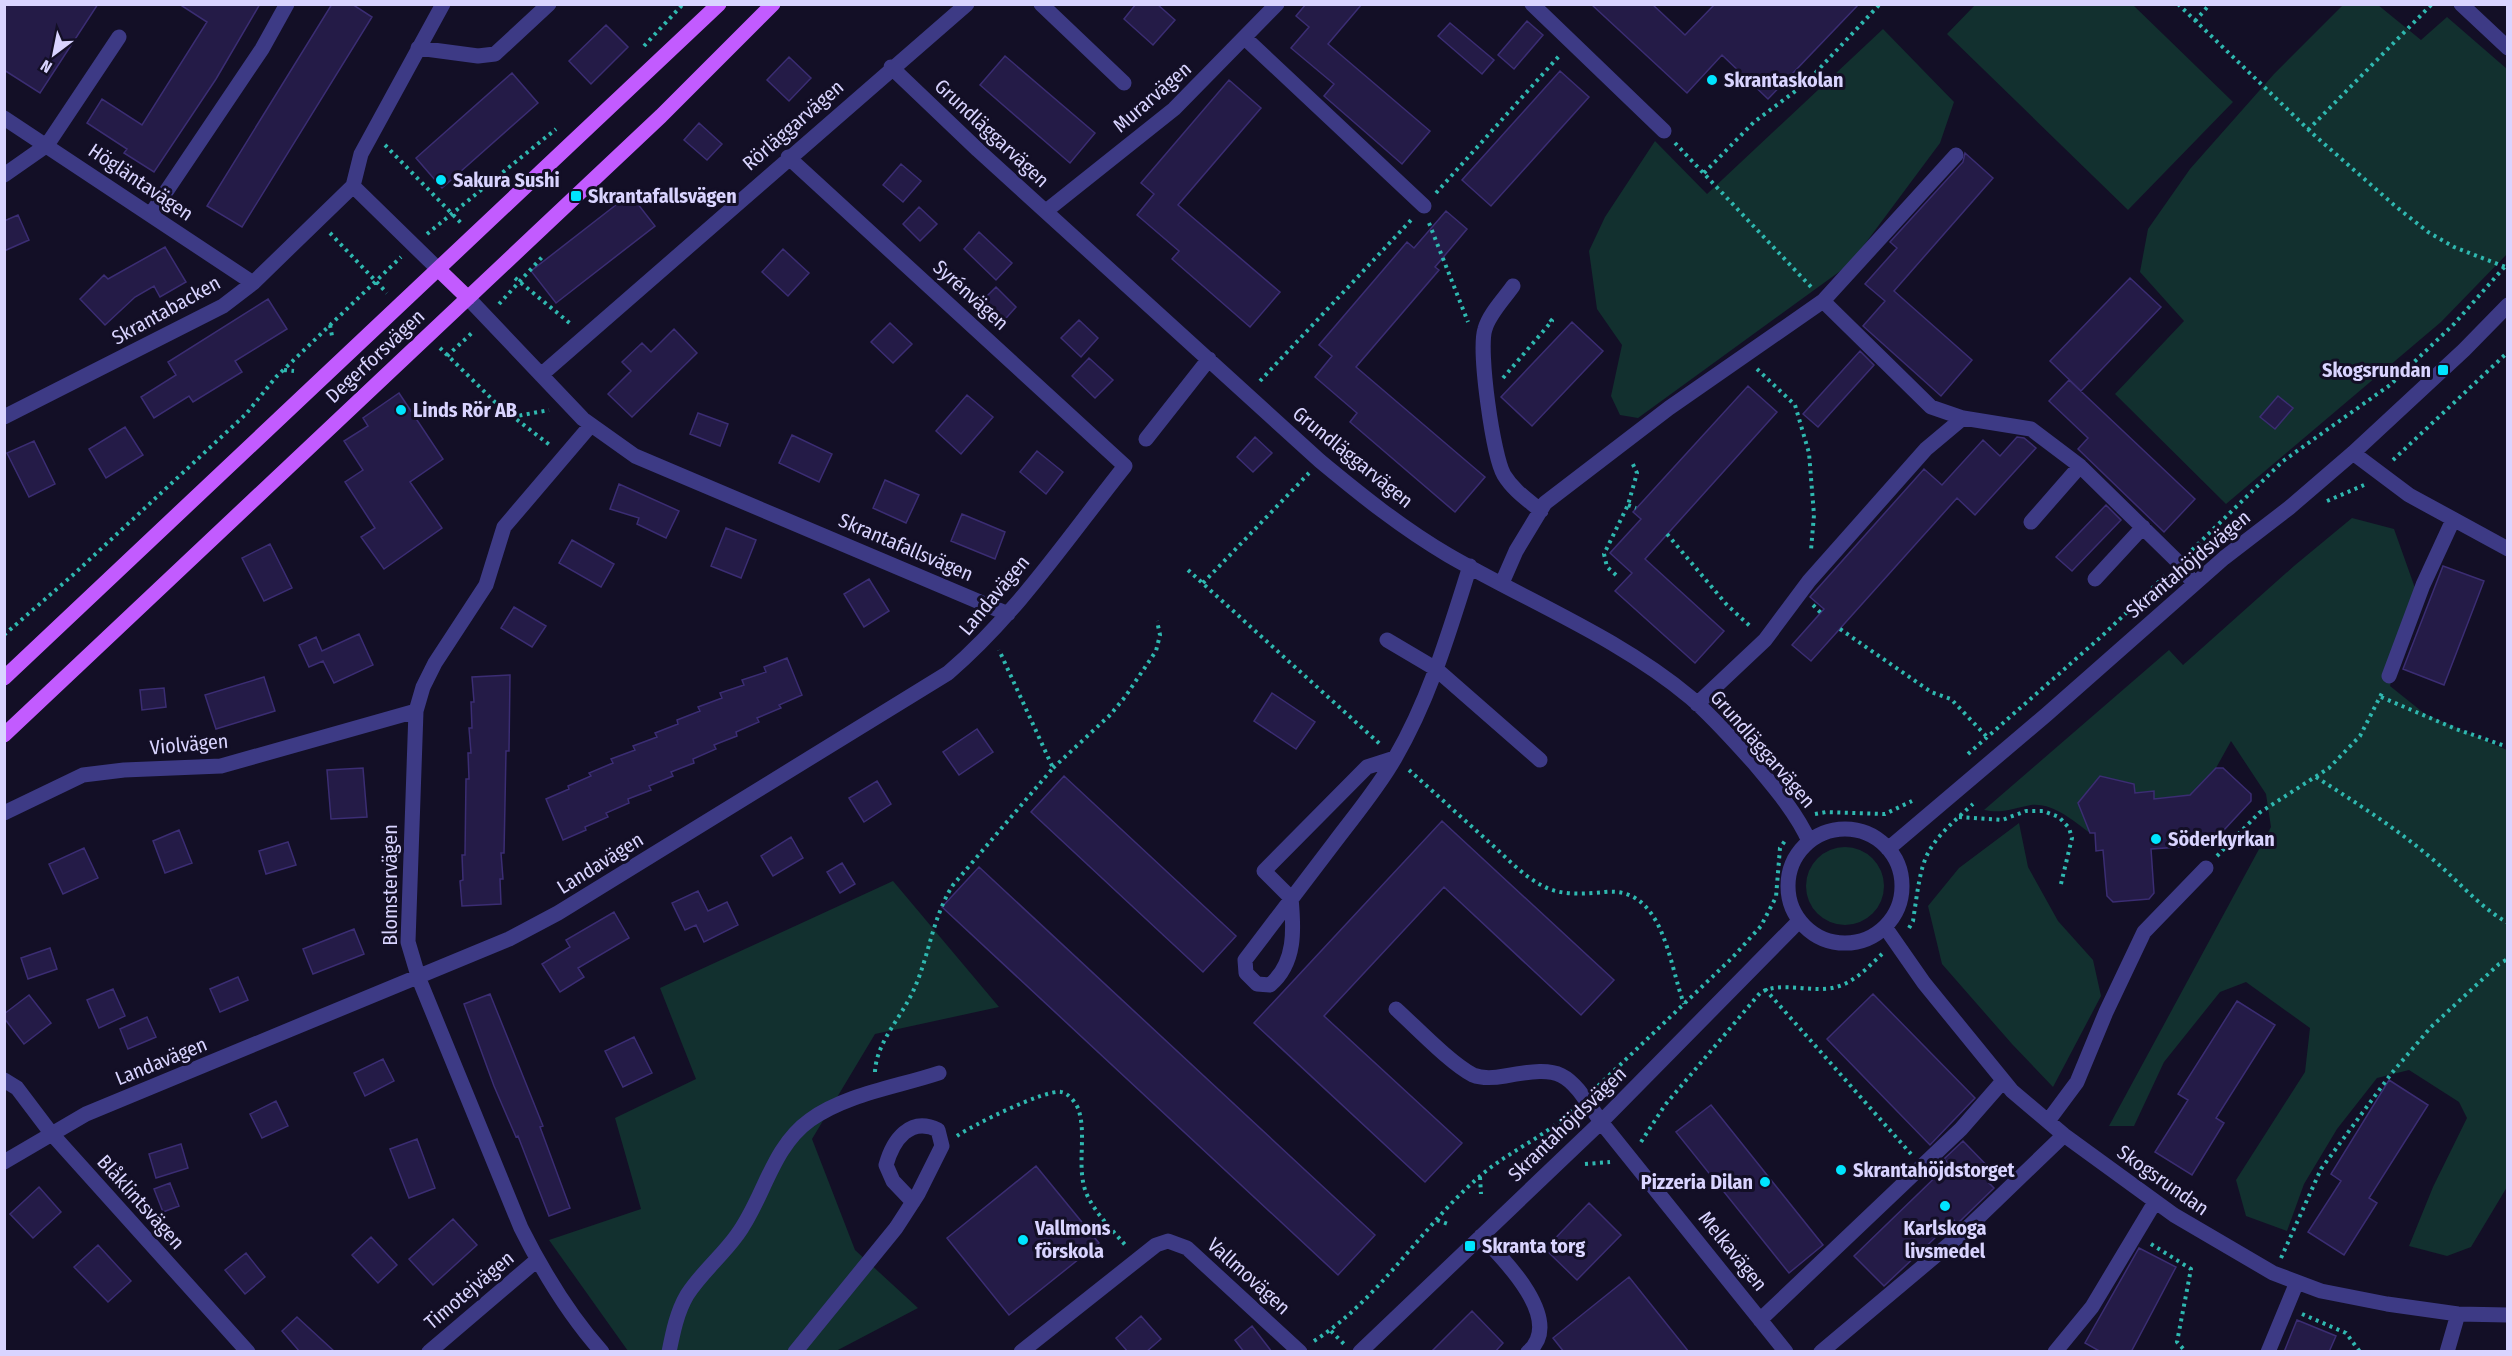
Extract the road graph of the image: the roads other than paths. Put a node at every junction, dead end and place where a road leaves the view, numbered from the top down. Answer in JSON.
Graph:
{"nodes":[{"id":1,"x":287,"y":4,"type":"edge"},
{"id":2,"x":443,"y":4,"type":"edge"},
{"id":3,"x":549,"y":4,"type":"edge"},
{"id":4,"x":719,"y":4,"type":"edge"},
{"id":5,"x":773,"y":4,"type":"edge"},
{"id":6,"x":967,"y":4,"type":"edge"},
{"id":7,"x":1041,"y":4,"type":"edge"},
{"id":8,"x":1277,"y":4,"type":"edge"},
{"id":9,"x":1532,"y":4,"type":"edge"},
{"id":10,"x":2461,"y":4,"type":"edge"},
{"id":11,"x":119,"y":37,"type":"dead end"},
{"id":12,"x":1246,"y":39,"type":"junction"},
{"id":13,"x":418,"y":48,"type":"junction"},
{"id":14,"x":2508,"y":48,"type":"edge"},
{"id":15,"x":891,"y":68,"type":"junction"},
{"id":16,"x":1124,"y":83,"type":"dead end"},
{"id":17,"x":4,"y":118,"type":"edge"},
{"id":18,"x":1664,"y":131,"type":"road end"},
{"id":19,"x":47,"y":145,"type":"junction"},
{"id":20,"x":1956,"y":154,"type":"dead end"},
{"id":21,"x":788,"y":157,"type":"junction"},
{"id":22,"x":4,"y":175,"type":"edge"},
{"id":23,"x":353,"y":186,"type":"junction"},
{"id":24,"x":1424,"y":206,"type":"road end"},
{"id":25,"x":1046,"y":212,"type":"junction"},
{"id":26,"x":151,"y":214,"type":"junction"},
{"id":27,"x":439,"y":270,"type":"junction"},
{"id":28,"x":253,"y":283,"type":"junction"},
{"id":29,"x":1513,"y":286,"type":"dead end"},
{"id":30,"x":468,"y":298,"type":"junction"},
{"id":31,"x":1823,"y":301,"type":"junction"},
{"id":32,"x":2508,"y":305,"type":"edge"},
{"id":33,"x":1209,"y":359,"type":"junction"},
{"id":34,"x":541,"y":375,"type":"junction"},
{"id":35,"x":4,"y":417,"type":"edge"},
{"id":36,"x":1963,"y":417,"type":"junction"},
{"id":37,"x":591,"y":425,"type":"junction"},
{"id":38,"x":1146,"y":439,"type":"dead end"},
{"id":39,"x":2353,"y":453,"type":"junction"},
{"id":40,"x":1125,"y":466,"type":"joint"},
{"id":41,"x":2080,"y":466,"type":"junction"},
{"id":42,"x":1541,"y":511,"type":"junction"},
{"id":43,"x":2453,"y":520,"type":"junction"},
{"id":44,"x":2031,"y":522,"type":"dead end"},
{"id":45,"x":2143,"y":527,"type":"junction"},
{"id":46,"x":2508,"y":549,"type":"edge"},
{"id":47,"x":1470,"y":566,"type":"junction"},
{"id":48,"x":2095,"y":579,"type":"dead end"},
{"id":49,"x":1502,"y":583,"type":"junction"},
{"id":50,"x":2194,"y":584,"type":"junction"},
{"id":51,"x":1008,"y":614,"type":"junction"},
{"id":52,"x":1387,"y":640,"type":"dead end"},
{"id":53,"x":1436,"y":669,"type":"junction"},
{"id":54,"x":2389,"y":676,"type":"road end"},
{"id":55,"x":4,"y":678,"type":"edge"},
{"id":56,"x":1696,"y":704,"type":"junction"},
{"id":57,"x":416,"y":711,"type":"junction"},
{"id":58,"x":4,"y":735,"type":"edge"},
{"id":59,"x":1395,"y":758,"type":"junction"},
{"id":60,"x":1540,"y":760,"type":"dead end"},
{"id":61,"x":4,"y":813,"type":"edge"},
{"id":62,"x":1809,"y":841,"type":"junction"},
{"id":63,"x":1888,"y":849,"type":"junction"},
{"id":64,"x":2206,"y":868,"type":"road end"},
{"id":65,"x":1292,"y":898,"type":"junction"},
{"id":66,"x":1799,"y":921,"type":"junction"},
{"id":67,"x":1885,"y":927,"type":"junction"},
{"id":68,"x":419,"y":979,"type":"junction"},
{"id":69,"x":1396,"y":1009,"type":"dead end"},
{"id":70,"x":939,"y":1073,"type":"dead end"},
{"id":71,"x":4,"y":1080,"type":"edge"},
{"id":72,"x":2003,"y":1081,"type":"junction"},
{"id":73,"x":2048,"y":1121,"type":"junction"},
{"id":74,"x":1601,"y":1122,"type":"junction"},
{"id":75,"x":51,"y":1133,"type":"junction"},
{"id":76,"x":2064,"y":1135,"type":"junction"},
{"id":77,"x":4,"y":1162,"type":"edge"},
{"id":78,"x":913,"y":1202,"type":"junction"},
{"id":79,"x":2155,"y":1202,"type":"junction"},
{"id":80,"x":1481,"y":1236,"type":"junction"},
{"id":81,"x":537,"y":1260,"type":"junction"},
{"id":82,"x":2297,"y":1282,"type":"junction"},
{"id":83,"x":2458,"y":1314,"type":"junction"},
{"id":84,"x":2508,"y":1314,"type":"edge"},
{"id":85,"x":1760,"y":1320,"type":"junction"},
{"id":86,"x":248,"y":1352,"type":"edge"},
{"id":87,"x":429,"y":1352,"type":"edge"},
{"id":88,"x":602,"y":1352,"type":"edge"},
{"id":89,"x":669,"y":1352,"type":"edge"},
{"id":90,"x":795,"y":1352,"type":"edge"},
{"id":91,"x":1021,"y":1352,"type":"edge"},
{"id":92,"x":1300,"y":1352,"type":"edge"},
{"id":93,"x":1360,"y":1352,"type":"edge"},
{"id":94,"x":1528,"y":1352,"type":"edge"},
{"id":95,"x":1786,"y":1352,"type":"edge"},
{"id":96,"x":1821,"y":1352,"type":"edge"},
{"id":97,"x":2055,"y":1352,"type":"edge"},
{"id":98,"x":2268,"y":1352,"type":"edge"},
{"id":99,"x":2447,"y":1352,"type":"edge"}],
"edges":[{"from":1,"to":26,"type":"street"},
{"from":2,"to":13,"type":"street"},
{"from":3,"to":13,"type":"street"},
{"from":4,"to":27,"type":"main road","name":"Degerforsvägen"},
{"from":5,"to":30,"type":"main road","name":"Degerforsvägen"},
{"from":6,"to":15,"type":"street","name":"Rörläggarvägen"},
{"from":7,"to":16,"type":"street"},
{"from":8,"to":12,"type":"street","name":"Murarvägen"},
{"from":9,"to":18,"type":"street"},
{"from":10,"to":14,"type":"street"},
{"from":11,"to":19,"type":"street"},
{"from":12,"to":24,"type":"street"},
{"from":12,"to":25,"type":"street","name":"Murarvägen"},
{"from":13,"to":23,"type":"street"},
{"from":15,"to":21,"type":"street","name":"Rörläggarvägen"},
{"from":15,"to":25,"type":"street","name":"Grundläggarvägen"},
{"from":17,"to":19,"type":"street","name":"Högläntavägen"},
{"from":19,"to":22,"type":"street"},
{"from":19,"to":26,"type":"street","name":"Högläntavägen"},
{"from":20,"to":31,"type":"street"},
{"from":21,"to":34,"type":"street","name":"Rörläggarvägen"},
{"from":21,"to":40,"type":"street","name":"Syrénvägen"},
{"from":23,"to":27,"type":"street"},
{"from":23,"to":28,"type":"street","name":"Skrantabacken"},
{"from":25,"to":33,"type":"street","name":"Grundläggarvägen"},
{"from":26,"to":28,"type":"street","name":"Högläntavägen"},
{"from":27,"to":30,"type":"main road"},
{"from":27,"to":55,"type":"main road","name":"Degerforsvägen"},
{"from":28,"to":35,"type":"street","name":"Skrantabacken"},
{"from":29,"to":42,"type":"street"},
{"from":30,"to":34,"type":"street","name":"Skrantafallsvägen"},
{"from":30,"to":58,"type":"main road","name":"Degerforsvägen"},
{"from":31,"to":36,"type":"street"},
{"from":31,"to":42,"type":"street"},
{"from":32,"to":39,"type":"street","name":"Skrantahöjdsvägen"},
{"from":33,"to":38,"type":"street"},
{"from":33,"to":47,"type":"street","name":"Grundläggarvägen"},
{"from":34,"to":37,"type":"street","name":"Skrantafallsvägen"},
{"from":36,"to":41,"type":"street"},
{"from":36,"to":56,"type":"street"},
{"from":37,"to":51,"type":"street","name":"Skrantafallsvägen"},
{"from":37,"to":57,"type":"street","name":"Blomstervägen"},
{"from":39,"to":43,"type":"street"},
{"from":39,"to":50,"type":"street","name":"Skrantahöjdsvägen"},
{"from":40,"to":51,"type":"street","name":"Landavägen"},
{"from":41,"to":44,"type":"street"},
{"from":41,"to":45,"type":"street"},
{"from":42,"to":49,"type":"street"},
{"from":43,"to":46,"type":"street"},
{"from":43,"to":54,"type":"street"},
{"from":45,"to":48,"type":"street"},
{"from":45,"to":50,"type":"street"},
{"from":47,"to":49,"type":"street","name":"Grundläggarvägen"},
{"from":47,"to":53,"type":"street"},
{"from":49,"to":56,"type":"street","name":"Grundläggarvägen"},
{"from":50,"to":63,"type":"street","name":"Skrantahöjdsvägen"},
{"from":51,"to":68,"type":"street","name":"Landavägen"},
{"from":52,"to":53,"type":"street"},
{"from":53,"to":59,"type":"street"},
{"from":53,"to":60,"type":"street"},
{"from":56,"to":62,"type":"street","name":"Grundläggarvägen"},
{"from":57,"to":61,"type":"street","name":"Violvägen"},
{"from":57,"to":68,"type":"street","name":"Blomstervägen"},
{"from":59,"to":65,"type":"street"},
{"from":59,"to":65,"type":"street"},
{"from":62,"to":63,"type":"street"},
{"from":62,"to":66,"type":"street"},
{"from":63,"to":67,"type":"street"},
{"from":64,"to":73,"type":"street"},
{"from":65,"to":65,"type":"street"},
{"from":66,"to":67,"type":"street"},
{"from":66,"to":74,"type":"street","name":"Skrantahöjdsvägen"},
{"from":67,"to":72,"type":"street","name":"Skogsrundan"},
{"from":68,"to":75,"type":"street","name":"Landavägen"},
{"from":68,"to":81,"type":"street","name":"Blomstervägen"},
{"from":69,"to":74,"type":"street","name":"Melkavägen"},
{"from":70,"to":89,"type":"street"},
{"from":71,"to":75,"type":"street","name":"Blåklintsvägen"},
{"from":72,"to":73,"type":"street","name":"Skogsrundan"},
{"from":72,"to":85,"type":"street"},
{"from":73,"to":76,"type":"street","name":"Skogsrundan"},
{"from":74,"to":80,"type":"street","name":"Skrantahöjdsvägen"},
{"from":74,"to":85,"type":"street","name":"Melkavägen"},
{"from":75,"to":77,"type":"street","name":"Landavägen"},
{"from":75,"to":86,"type":"street","name":"Blåklintsvägen"},
{"from":76,"to":79,"type":"street","name":"Skogsrundan"},
{"from":76,"to":96,"type":"street"},
{"from":78,"to":78,"type":"street"},
{"from":78,"to":90,"type":"street"},
{"from":79,"to":82,"type":"street","name":"Skogsrundan"},
{"from":79,"to":97,"type":"street"},
{"from":80,"to":93,"type":"street","name":"Skrantahöjdsvägen"},
{"from":80,"to":94,"type":"street"},
{"from":81,"to":87,"type":"street","name":"Timotejvägen"},
{"from":81,"to":88,"type":"street","name":"Blomstervägen"},
{"from":82,"to":83,"type":"street","name":"Skogsrundan"},
{"from":82,"to":98,"type":"street"},
{"from":83,"to":84,"type":"street","name":"Skogsrundan"},
{"from":83,"to":99,"type":"street"},
{"from":85,"to":95,"type":"street","name":"Melkavägen"},
{"from":91,"to":92,"type":"street","name":"Vallmovägen"}]}
